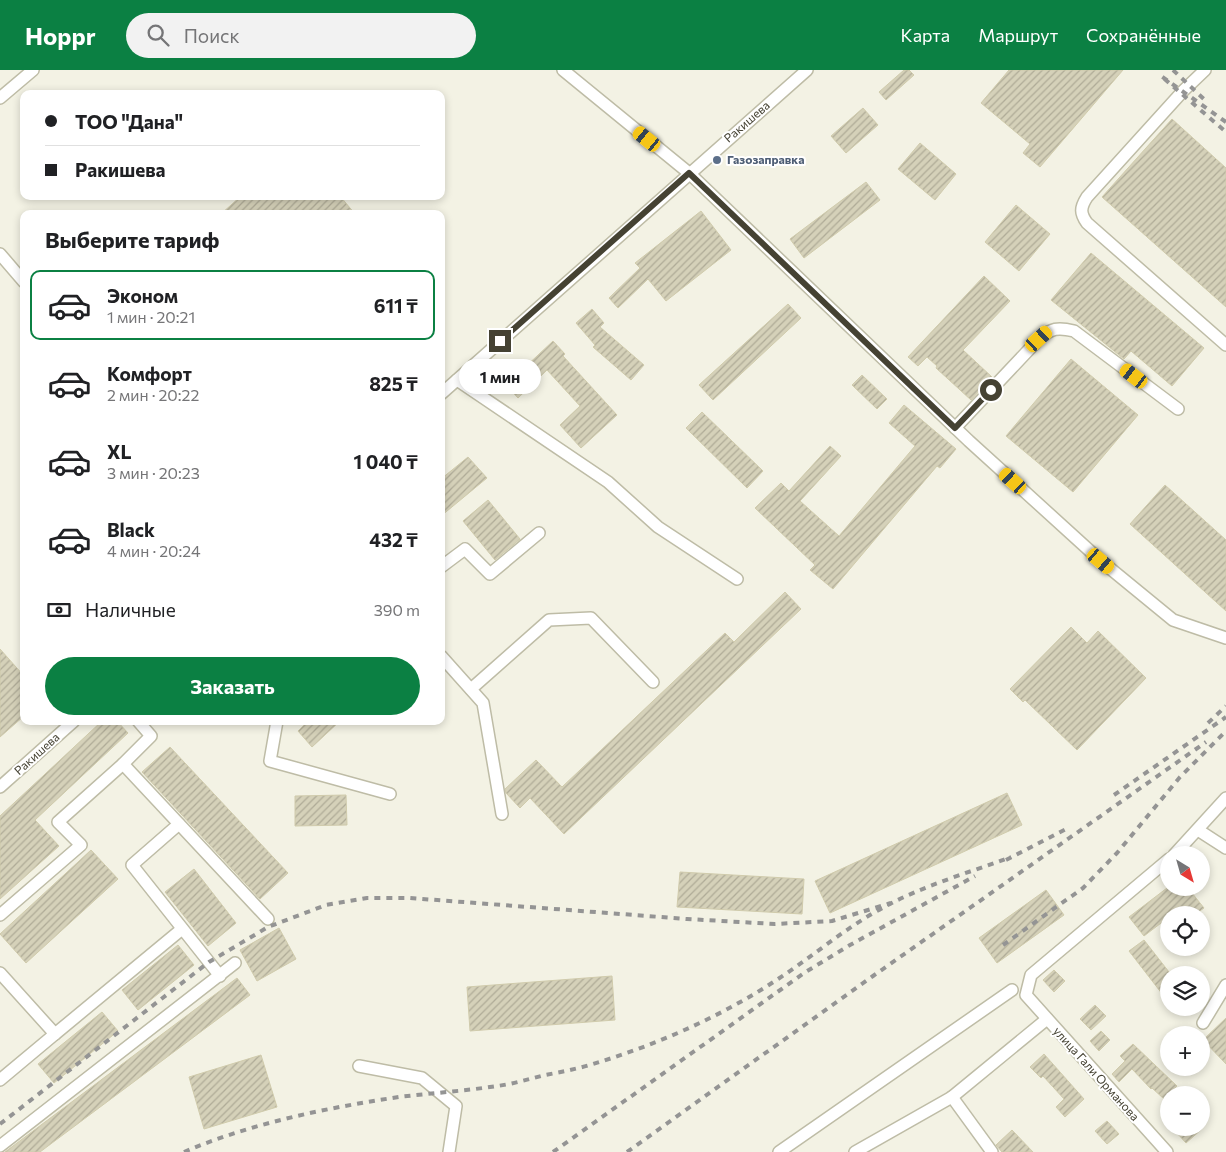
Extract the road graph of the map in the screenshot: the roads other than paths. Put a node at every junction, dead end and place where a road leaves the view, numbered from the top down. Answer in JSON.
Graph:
{"nodes":[{"id":1,"x":563,"y":70,"type":"edge"},
{"id":2,"x":807,"y":70,"type":"edge"},
{"id":3,"x":1205,"y":70,"type":"edge"},
{"id":4,"x":29,"y":71,"type":"edge"},
{"id":5,"x":0,"y":98,"type":"edge"},
{"id":6,"x":689,"y":173,"type":"junction"},
{"id":7,"x":0,"y":254,"type":"edge"},
{"id":8,"x":20,"y":277,"type":"edge"},
{"id":9,"x":1226,"y":345,"type":"edge"},
{"id":10,"x":457,"y":380,"type":"junction"},
{"id":11,"x":445,"y":390,"type":"edge"},
{"id":12,"x":1178,"y":409,"type":"dead end"},
{"id":13,"x":955,"y":428,"type":"junction"},
{"id":14,"x":539,"y":533,"type":"dead end"},
{"id":15,"x":445,"y":564,"type":"edge"},
{"id":16,"x":737,"y":579,"type":"dead end"},
{"id":17,"x":1226,"y":638,"type":"edge"},
{"id":18,"x":445,"y":661,"type":"edge"},
{"id":19,"x":653,"y":682,"type":"dead end"},
{"id":20,"x":471,"y":690,"type":"junction"},
{"id":21,"x":70,"y":725,"type":"edge"},
{"id":22,"x":141,"y":725,"type":"edge"},
{"id":23,"x":276,"y":725,"type":"edge"},
{"id":24,"x":123,"y":764,"type":"junction"},
{"id":25,"x":0,"y":787,"type":"edge"},
{"id":26,"x":390,"y":794,"type":"dead end"},
{"id":27,"x":1226,"y":798,"type":"edge"},
{"id":28,"x":502,"y":814,"type":"dead end"},
{"id":29,"x":179,"y":824,"type":"junction"},
{"id":30,"x":1198,"y":830,"type":"junction"},
{"id":31,"x":1183,"y":846,"type":"edge"},
{"id":32,"x":1226,"y":848,"type":"edge"},
{"id":33,"x":1160,"y":867,"type":"edge"},
{"id":34,"x":0,"y":916,"type":"edge"},
{"id":35,"x":268,"y":919,"type":"dead end"},
{"id":36,"x":182,"y":929,"type":"junction"},
{"id":37,"x":236,"y":963,"type":"dead end"},
{"id":38,"x":0,"y":973,"type":"edge"},
{"id":39,"x":220,"y":976,"type":"junction"},
{"id":40,"x":1226,"y":985,"type":"edge"},
{"id":41,"x":1012,"y":990,"type":"dead end"},
{"id":42,"x":1047,"y":1019,"type":"junction"},
{"id":43,"x":1203,"y":1023,"type":"dead end"},
{"id":44,"x":55,"y":1034,"type":"junction"},
{"id":45,"x":358,"y":1066,"type":"dead end"},
{"id":46,"x":0,"y":1080,"type":"edge"},
{"id":47,"x":952,"y":1097,"type":"junction"},
{"id":48,"x":0,"y":1146,"type":"edge"},
{"id":49,"x":449,"y":1152,"type":"edge"},
{"id":50,"x":779,"y":1152,"type":"edge"},
{"id":51,"x":855,"y":1152,"type":"edge"},
{"id":52,"x":992,"y":1152,"type":"edge"},
{"id":53,"x":1167,"y":1152,"type":"edge"}],
"edges":[{"from":1,"to":6,"type":"street"},
{"from":2,"to":6,"type":"street","name":"Ракишева"},
{"from":3,"to":9,"type":"street"},
{"from":4,"to":5,"type":"street"},
{"from":6,"to":10,"type":"street","name":"Ракишева"},
{"from":6,"to":13,"type":"street"},
{"from":7,"to":8,"type":"street"},
{"from":10,"to":11,"type":"street","name":"Ракишева"},
{"from":10,"to":16,"type":"street"},
{"from":12,"to":13,"type":"street"},
{"from":13,"to":17,"type":"street"},
{"from":14,"to":15,"type":"street"},
{"from":18,"to":20,"type":"street"},
{"from":19,"to":20,"type":"street"},
{"from":20,"to":28,"type":"street"},
{"from":21,"to":25,"type":"street","name":"Ракишева"},
{"from":22,"to":24,"type":"street"},
{"from":23,"to":26,"type":"street"},
{"from":24,"to":29,"type":"street"},
{"from":24,"to":34,"type":"street"},
{"from":27,"to":30,"type":"street"},
{"from":29,"to":35,"type":"street"},
{"from":29,"to":36,"type":"street"},
{"from":30,"to":31,"type":"street"},
{"from":30,"to":32,"type":"street"},
{"from":33,"to":42,"type":"street","name":"улица Гали Орманова"},
{"from":36,"to":39,"type":"street"},
{"from":36,"to":44,"type":"street"},
{"from":37,"to":39,"type":"street"},
{"from":38,"to":44,"type":"street"},
{"from":39,"to":48,"type":"street"},
{"from":40,"to":43,"type":"street"},
{"from":41,"to":50,"type":"street"},
{"from":42,"to":47,"type":"street"},
{"from":42,"to":53,"type":"street","name":"улица Гали Орманова"},
{"from":44,"to":46,"type":"street"},
{"from":45,"to":49,"type":"street"},
{"from":47,"to":51,"type":"street"},
{"from":47,"to":52,"type":"street"}]}
